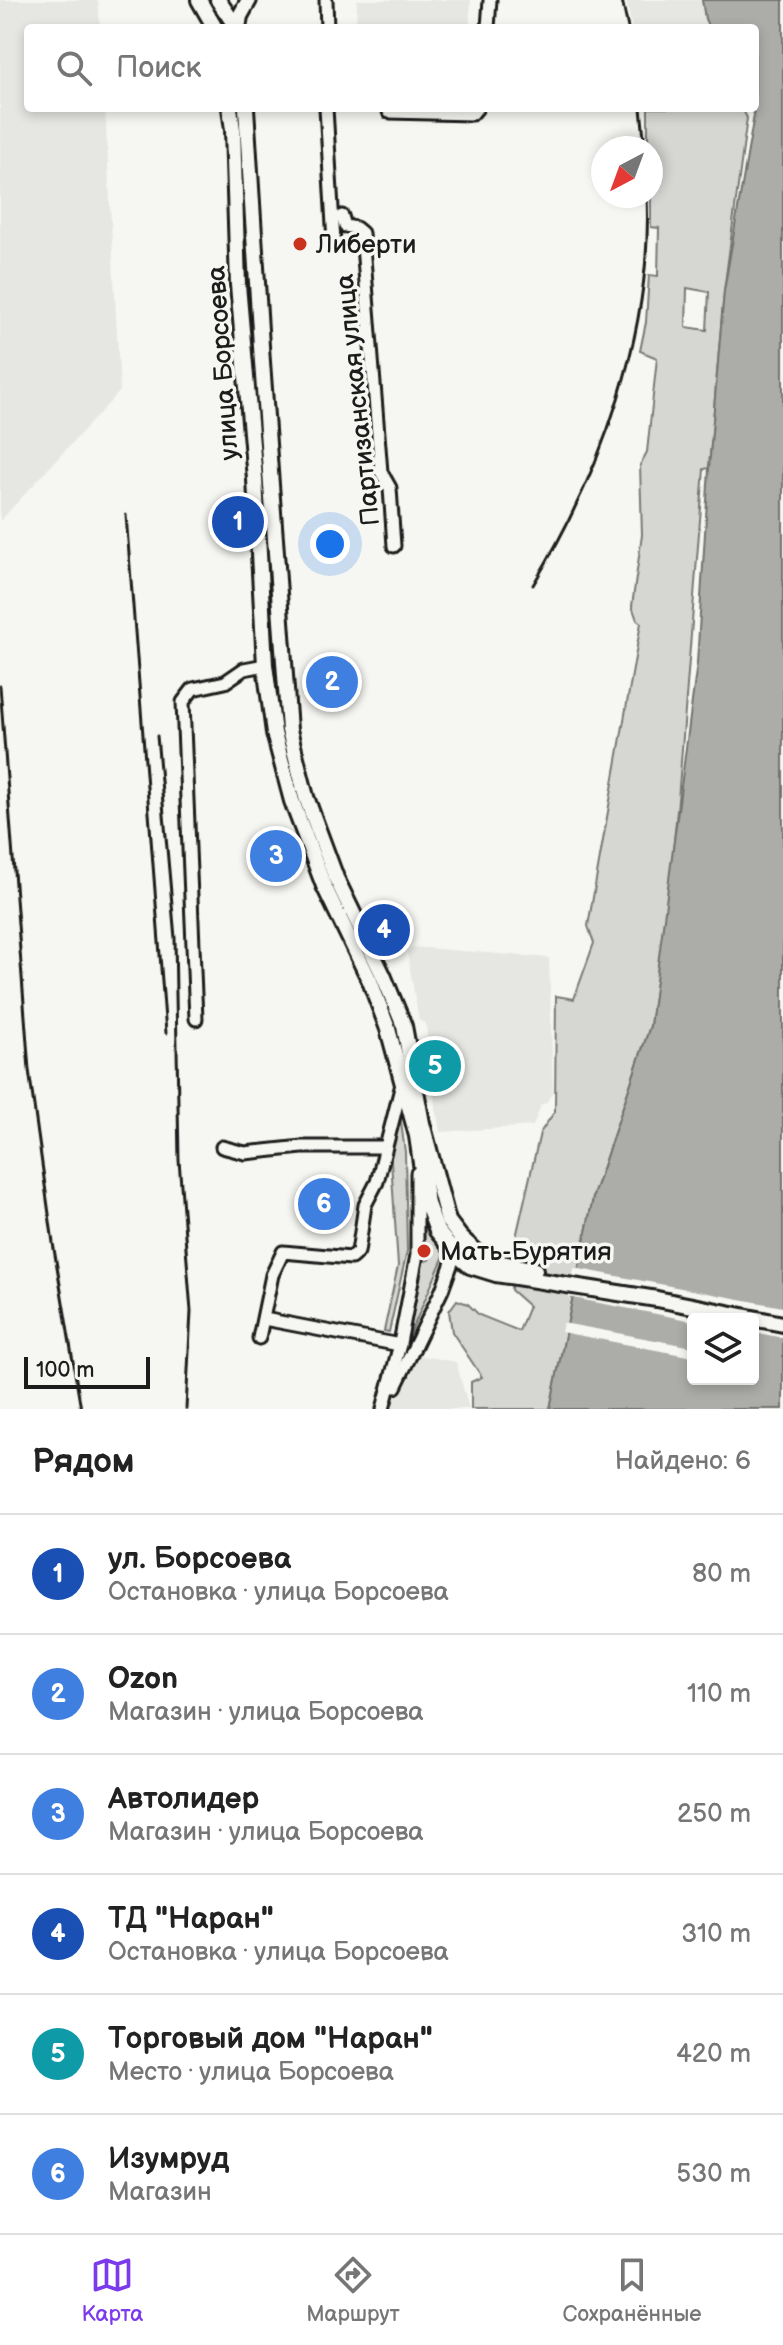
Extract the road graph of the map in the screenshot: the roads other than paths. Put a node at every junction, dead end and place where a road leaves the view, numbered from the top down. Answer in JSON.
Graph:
{"nodes":[{"id":1,"x":199,"y":0,"type":"edge"},
{"id":2,"x":249,"y":0,"type":"edge"},
{"id":3,"x":326,"y":0,"type":"edge"},
{"id":4,"x":490,"y":0,"type":"edge"},
{"id":5,"x":228,"y":19,"type":"edge"},
{"id":6,"x":327,"y":24,"type":"edge"},
{"id":7,"x":488,"y":24,"type":"edge"},
{"id":8,"x":232,"y":112,"type":"edge"},
{"id":9,"x":245,"y":112,"type":"edge"},
{"id":10,"x":326,"y":112,"type":"edge"},
{"id":11,"x":389,"y":112,"type":"dead end"},
{"id":12,"x":474,"y":112,"type":"edge"},
{"id":13,"x":240,"y":129,"type":"junction"},
{"id":14,"x":342,"y":216,"type":"dead end"},
{"id":15,"x":334,"y":242,"type":"dead end"},
{"id":16,"x":394,"y":546,"type":"dead end"},
{"id":17,"x":283,"y":664,"type":"junction"},
{"id":18,"x":265,"y":665,"type":"junction"},
{"id":19,"x":196,"y":1019,"type":"dead end"},
{"id":20,"x":402,"y":1084,"type":"junction"},
{"id":21,"x":417,"y":1136,"type":"junction"},
{"id":22,"x":222,"y":1147,"type":"dead end"},
{"id":23,"x":385,"y":1147,"type":"junction"},
{"id":24,"x":461,"y":1238,"type":"junction"},
{"id":25,"x":454,"y":1261,"type":"junction"},
{"id":26,"x":497,"y":1268,"type":"junction"},
{"id":27,"x":783,"y":1315,"type":"edge"},
{"id":28,"x":264,"y":1319,"type":"junction"},
{"id":29,"x":783,"y":1324,"type":"edge"},
{"id":30,"x":259,"y":1338,"type":"dead end"},
{"id":31,"x":400,"y":1345,"type":"junction"},
{"id":32,"x":384,"y":1409,"type":"edge"}],
"edges":[{"from":1,"to":5,"type":"main road"},
{"from":2,"to":5,"type":"main road"},
{"from":3,"to":6,"type":"street"},
{"from":4,"to":7,"type":"street"},
{"from":8,"to":13,"type":"main road","name":"улица Борсоева"},
{"from":9,"to":13,"type":"main road","name":"улица Борсоева"},
{"from":10,"to":15,"type":"street"},
{"from":11,"to":12,"type":"street"},
{"from":13,"to":17,"type":"main road","name":"улица Борсоева"},
{"from":13,"to":18,"type":"main road","name":"улица Борсоева"},
{"from":14,"to":16,"type":"street","name":"Партизанская улица"},
{"from":17,"to":18,"type":"main road"},
{"from":17,"to":24,"type":"main road","name":"улица Борсоева"},
{"from":18,"to":19,"type":"street"},
{"from":18,"to":20,"type":"main road","name":"улица Борсоева"},
{"from":20,"to":21,"type":"main road","name":"улица Борсоева"},
{"from":20,"to":23,"type":"street"},
{"from":21,"to":25,"type":"main road","name":"улица Борсоева"},
{"from":21,"to":31,"type":"street"},
{"from":22,"to":23,"type":"street"},
{"from":23,"to":28,"type":"street"},
{"from":24,"to":25,"type":"street"},
{"from":24,"to":26,"type":"main road","name":"улица Борсоева"},
{"from":25,"to":26,"type":"main road","name":"улица Борсоева"},
{"from":25,"to":32,"type":"street"},
{"from":26,"to":27,"type":"main road"},
{"from":26,"to":29,"type":"main road"},
{"from":28,"to":30,"type":"street"},
{"from":28,"to":31,"type":"street"},
{"from":31,"to":32,"type":"street"}]}
